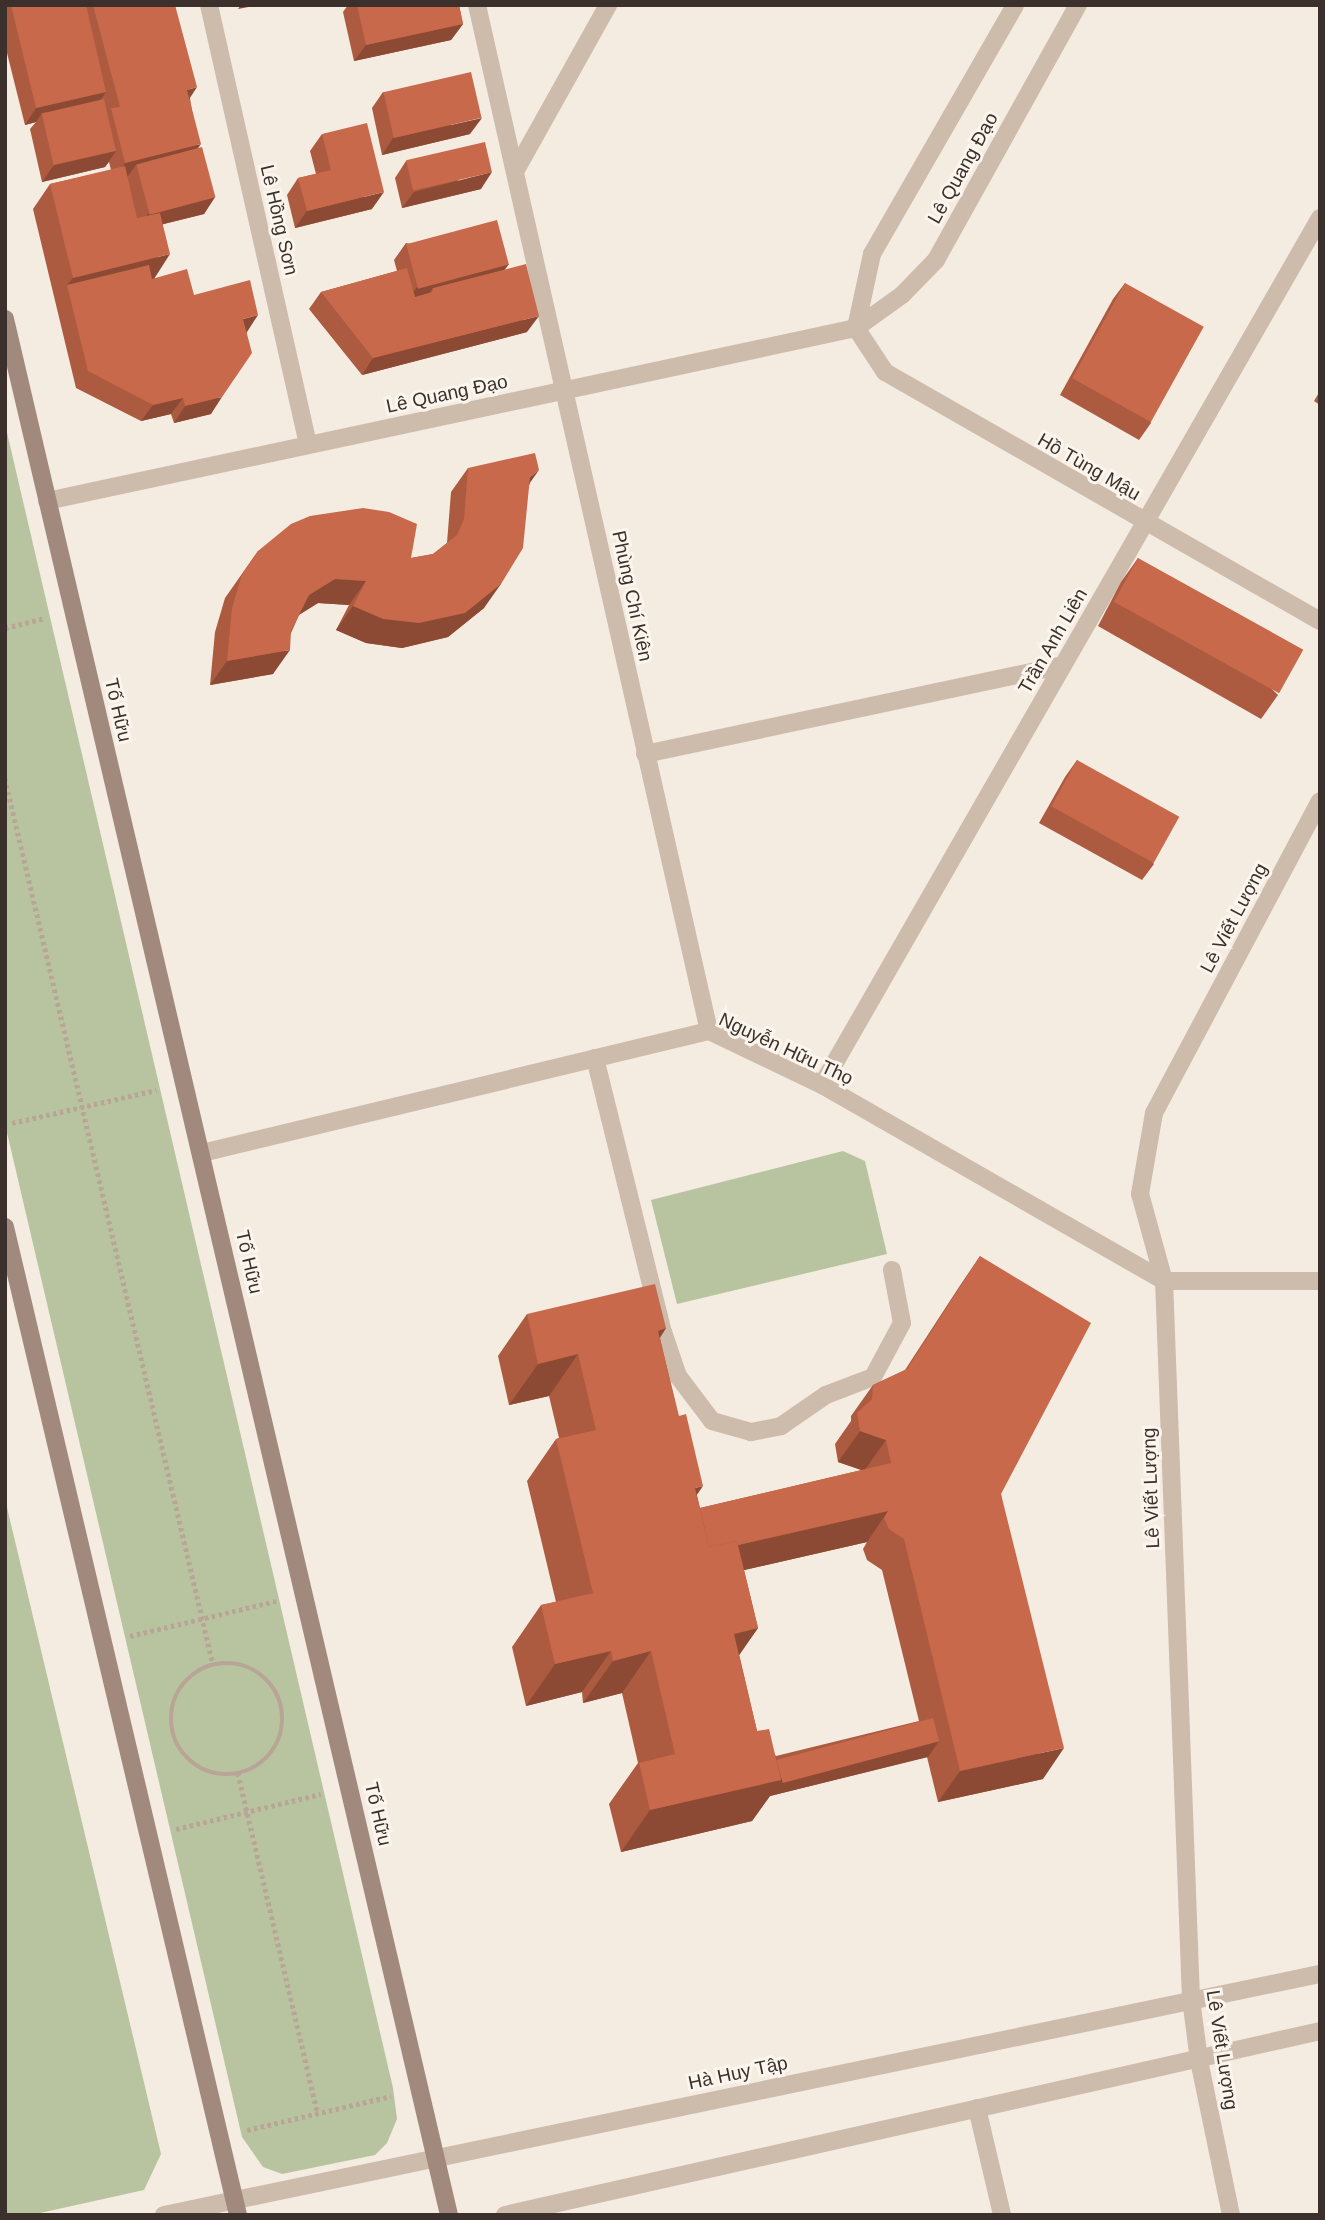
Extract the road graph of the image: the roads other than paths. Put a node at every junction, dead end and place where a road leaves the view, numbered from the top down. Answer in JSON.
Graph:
{"nodes":[{"id":1,"x":209,"y":5,"type":"edge"},
{"id":2,"x":477,"y":5,"type":"edge"},
{"id":3,"x":608,"y":5,"type":"edge"},
{"id":4,"x":1015,"y":5,"type":"edge"},
{"id":5,"x":1078,"y":5,"type":"edge"},
{"id":6,"x":517,"y":168,"type":"junction"},
{"id":7,"x":1320,"y":218,"type":"edge"},
{"id":8,"x":5,"y":319,"type":"edge"},
{"id":9,"x":856,"y":328,"type":"junction"},
{"id":10,"x":565,"y":390,"type":"junction"},
{"id":11,"x":308,"y":444,"type":"junction"},
{"id":12,"x":47,"y":501,"type":"junction"},
{"id":13,"x":1145,"y":523,"type":"junction"},
{"id":14,"x":1320,"y":621,"type":"edge"},
{"id":15,"x":1063,"y":665,"type":"junction"},
{"id":16,"x":645,"y":754,"type":"junction"},
{"id":17,"x":1320,"y":801,"type":"edge"},
{"id":18,"x":709,"y":1031,"type":"junction"},
{"id":19,"x":595,"y":1058,"type":"junction"},
{"id":20,"x":822,"y":1086,"type":"junction"},
{"id":21,"x":202,"y":1153,"type":"junction"},
{"id":22,"x":5,"y":1227,"type":"edge"},
{"id":23,"x":892,"y":1270,"type":"dead end"},
{"id":24,"x":1164,"y":1280,"type":"junction"},
{"id":25,"x":1320,"y":1281,"type":"edge"},
{"id":26,"x":1320,"y":1974,"type":"edge"},
{"id":27,"x":1191,"y":1999,"type":"junction"},
{"id":28,"x":1320,"y":2031,"type":"edge"},
{"id":29,"x":1199,"y":2060,"type":"junction"},
{"id":30,"x":977,"y":2108,"type":"junction"},
{"id":31,"x":436,"y":2158,"type":"junction"},
{"id":32,"x":237,"y":2207,"type":"edge"},
{"id":33,"x":164,"y":2215,"type":"edge"},
{"id":34,"x":449,"y":2215,"type":"edge"},
{"id":35,"x":505,"y":2215,"type":"edge"},
{"id":36,"x":1002,"y":2215,"type":"edge"},
{"id":37,"x":1231,"y":2215,"type":"edge"}],
"edges":[{"from":1,"to":11,"type":"street","name":"Lê Hồng Sơn"},
{"from":2,"to":6,"type":"street","name":"Phùng Chí Kiên"},
{"from":3,"to":6,"type":"street"},
{"from":4,"to":9,"type":"street","name":"Lê Quang Đạo"},
{"from":5,"to":9,"type":"street","name":"Lê Quang Đạo"},
{"from":6,"to":10,"type":"street","name":"Phùng Chí Kiên"},
{"from":7,"to":13,"type":"street","name":"Trần Anh Liên"},
{"from":8,"to":12,"type":"main road","name":"Tố Hữu"},
{"from":9,"to":10,"type":"street","name":"Lê Quang Đạo"},
{"from":9,"to":13,"type":"street","name":"Hồ Tùng Mậu"},
{"from":10,"to":11,"type":"street","name":"Lê Quang Đạo"},
{"from":10,"to":16,"type":"street","name":"Phùng Chí Kiên"},
{"from":11,"to":12,"type":"street","name":"Lê Quang Đạo"},
{"from":12,"to":21,"type":"main road","name":"Tố Hữu"},
{"from":13,"to":14,"type":"street","name":"Hồ Tùng Mậu"},
{"from":13,"to":15,"type":"street","name":"Trần Anh Liên"},
{"from":15,"to":16,"type":"street"},
{"from":15,"to":20,"type":"street","name":"Trần Anh Liên"},
{"from":16,"to":18,"type":"street","name":"Phùng Chí Kiên"},
{"from":17,"to":24,"type":"street","name":"Lê Viết Lượng"},
{"from":18,"to":19,"type":"street","name":"Nguyễn Hữu Thọ"},
{"from":18,"to":20,"type":"street","name":"Nguyễn Hữu Thọ"},
{"from":19,"to":21,"type":"street","name":"Nguyễn Hữu Thọ"},
{"from":19,"to":23,"type":"street"},
{"from":20,"to":24,"type":"street","name":"Nguyễn Hữu Thọ"},
{"from":21,"to":31,"type":"main road","name":"Tố Hữu"},
{"from":22,"to":32,"type":"main road"},
{"from":24,"to":25,"type":"street","name":"Nguyễn Hữu Thọ"},
{"from":24,"to":27,"type":"street","name":"Lê Viết Lượng"},
{"from":26,"to":27,"type":"street","name":"Hà Huy Tập"},
{"from":27,"to":29,"type":"street","name":"Lê Viết Lượng"},
{"from":27,"to":31,"type":"street","name":"Hà Huy Tập"},
{"from":28,"to":29,"type":"street"},
{"from":29,"to":30,"type":"street"},
{"from":29,"to":37,"type":"street","name":"Lê Viết Lượng"},
{"from":30,"to":35,"type":"street"},
{"from":30,"to":36,"type":"street"},
{"from":31,"to":32,"type":"street","name":"Hà Huy Tập"},
{"from":31,"to":34,"type":"main road","name":"Tố Hữu"},
{"from":32,"to":33,"type":"street","name":"Hà Huy Tập"}]}
